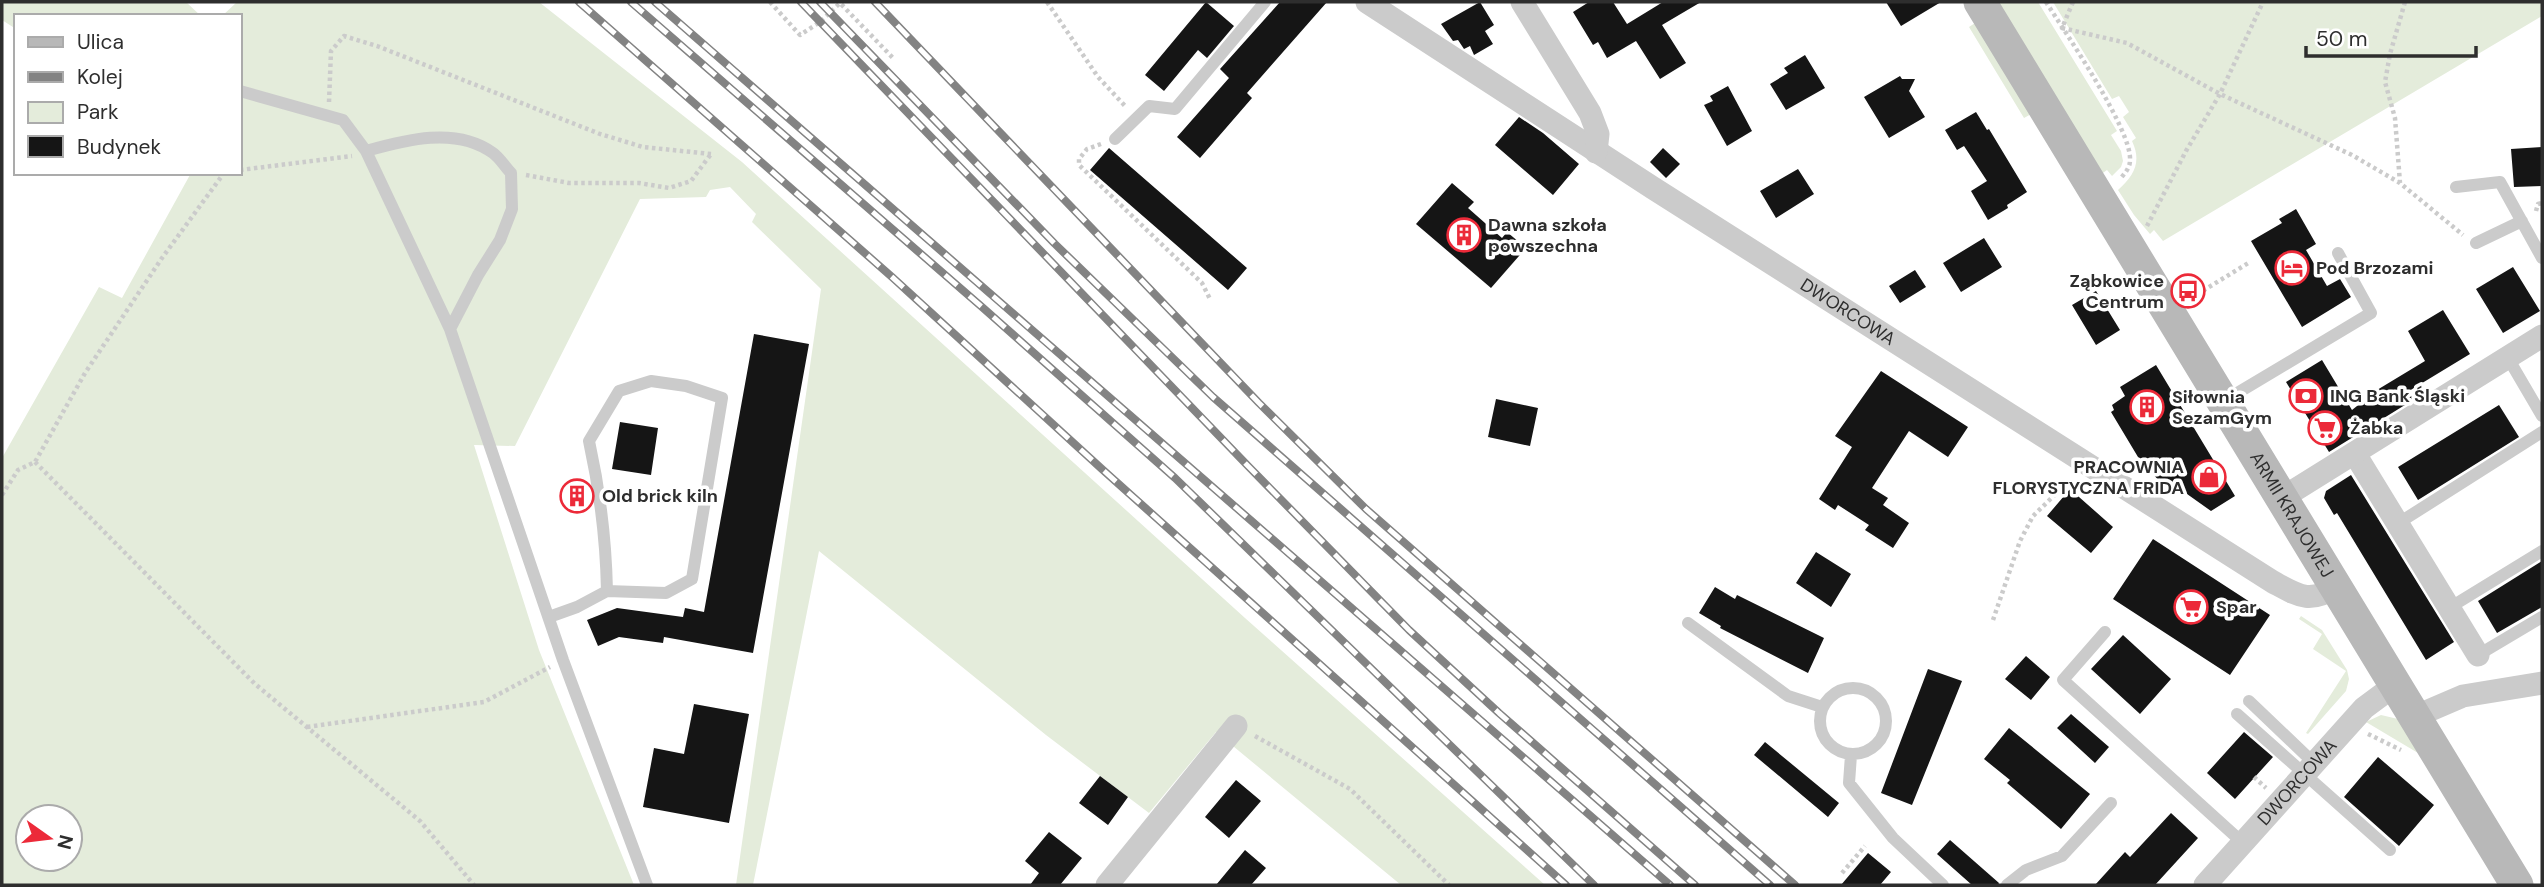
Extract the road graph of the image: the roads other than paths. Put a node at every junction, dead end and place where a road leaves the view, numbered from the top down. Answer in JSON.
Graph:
{"nodes":[{"id":1,"x":1265,"y":2,"type":"edge"},
{"id":2,"x":1367,"y":2,"type":"edge"},
{"id":3,"x":1522,"y":2,"type":"edge"},
{"id":4,"x":1980,"y":2,"type":"edge"},
{"id":5,"x":242,"y":92,"type":"edge"},
{"id":6,"x":1115,"y":139,"type":"road end"},
{"id":7,"x":366,"y":151,"type":"junction"},
{"id":8,"x":1597,"y":152,"type":"junction"},
{"id":9,"x":2456,"y":187,"type":"dead end"},
{"id":10,"x":2522,"y":221,"type":"junction"},
{"id":11,"x":2476,"y":243,"type":"road end"},
{"id":12,"x":2338,"y":253,"type":"dead end"},
{"id":13,"x":2542,"y":258,"type":"edge"},
{"id":14,"x":450,"y":329,"type":"junction"},
{"id":15,"x":2542,"y":337,"type":"edge"},
{"id":16,"x":2508,"y":358,"type":"junction"},
{"id":17,"x":2224,"y":402,"type":"junction"},
{"id":18,"x":2542,"y":416,"type":"edge"},
{"id":19,"x":2542,"y":432,"type":"edge"},
{"id":20,"x":2355,"y":454,"type":"junction"},
{"id":21,"x":2283,"y":498,"type":"junction"},
{"id":22,"x":2397,"y":524,"type":"junction"},
{"id":23,"x":2542,"y":551,"type":"edge"},
{"id":24,"x":607,"y":591,"type":"junction"},
{"id":25,"x":2325,"y":593,"type":"junction"},
{"id":26,"x":2449,"y":608,"type":"junction"},
{"id":27,"x":2542,"y":617,"type":"edge"},
{"id":28,"x":549,"y":618,"type":"junction"},
{"id":29,"x":1688,"y":623,"type":"dead end"},
{"id":30,"x":2105,"y":632,"type":"dead end"},
{"id":31,"x":2477,"y":654,"type":"joint"},
{"id":32,"x":2542,"y":683,"type":"edge"},
{"id":33,"x":2395,"y":685,"type":"junction"},
{"id":34,"x":2249,"y":701,"type":"dead end"},
{"id":35,"x":1822,"y":707,"type":"junction"},
{"id":36,"x":2237,"y":714,"type":"dead end"},
{"id":37,"x":2414,"y":717,"type":"junction"},
{"id":38,"x":1236,"y":726,"type":"road end"},
{"id":39,"x":1851,"y":755,"type":"junction"},
{"id":40,"x":2309,"y":769,"type":"junction"},
{"id":41,"x":2111,"y":803,"type":"dead end"},
{"id":42,"x":2243,"y":843,"type":"junction"},
{"id":43,"x":2390,"y":850,"type":"dead end"},
{"id":44,"x":647,"y":885,"type":"edge"},
{"id":45,"x":1107,"y":885,"type":"edge"},
{"id":46,"x":1943,"y":885,"type":"edge"},
{"id":47,"x":2007,"y":885,"type":"edge"},
{"id":48,"x":2205,"y":885,"type":"edge"},
{"id":49,"x":2517,"y":885,"type":"edge"}],
"edges":[{"from":1,"to":6,"type":"lane"},
{"from":2,"to":8,"type":"street","name":"DWORCOWA"},
{"from":3,"to":8,"type":"street"},
{"from":4,"to":17,"type":"main road","name":"ARMII KRAJOWEJ"},
{"from":5,"to":7,"type":"lane"},
{"from":7,"to":14,"type":"lane"},
{"from":7,"to":14,"type":"lane"},
{"from":8,"to":25,"type":"street","name":"DWORCOWA"},
{"from":9,"to":10,"type":"lane"},
{"from":10,"to":11,"type":"lane"},
{"from":10,"to":13,"type":"lane"},
{"from":12,"to":17,"type":"lane"},
{"from":14,"to":28,"type":"lane"},
{"from":15,"to":16,"type":"street"},
{"from":16,"to":18,"type":"lane"},
{"from":16,"to":20,"type":"street"},
{"from":17,"to":21,"type":"main road","name":"ARMII KRAJOWEJ"},
{"from":19,"to":22,"type":"lane"},
{"from":20,"to":21,"type":"street"},
{"from":20,"to":22,"type":"street"},
{"from":21,"to":25,"type":"main road","name":"ARMII KRAJOWEJ"},
{"from":22,"to":26,"type":"street"},
{"from":23,"to":26,"type":"lane"},
{"from":24,"to":24,"type":"lane"},
{"from":24,"to":28,"type":"lane"},
{"from":25,"to":33,"type":"main road","name":"ARMII KRAJOWEJ"},
{"from":26,"to":31,"type":"street"},
{"from":27,"to":31,"type":"lane"},
{"from":28,"to":44,"type":"lane"},
{"from":29,"to":35,"type":"lane"},
{"from":30,"to":42,"type":"lane"},
{"from":32,"to":37,"type":"street"},
{"from":33,"to":37,"type":"main road","name":"ARMII KRAJOWEJ"},
{"from":33,"to":40,"type":"street","name":"DWORCOWA"},
{"from":34,"to":40,"type":"lane"},
{"from":35,"to":39,"type":"lane"},
{"from":35,"to":39,"type":"lane"},
{"from":36,"to":40,"type":"lane"},
{"from":37,"to":49,"type":"main road","name":"ARMII KRAJOWEJ"},
{"from":38,"to":45,"type":"street"},
{"from":39,"to":46,"type":"lane"},
{"from":40,"to":42,"type":"street","name":"DWORCOWA"},
{"from":40,"to":43,"type":"lane"},
{"from":41,"to":47,"type":"lane"},
{"from":42,"to":48,"type":"street","name":"DWORCOWA"}]}
